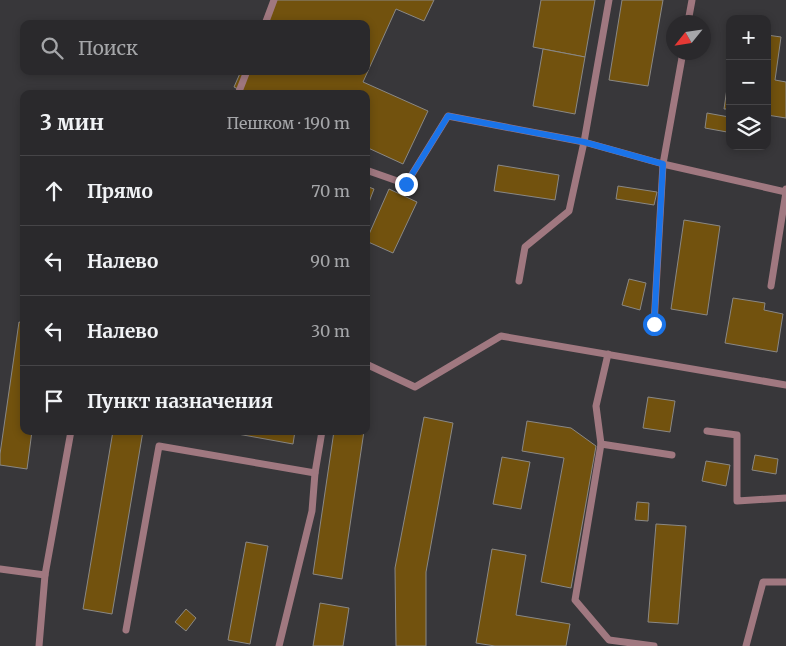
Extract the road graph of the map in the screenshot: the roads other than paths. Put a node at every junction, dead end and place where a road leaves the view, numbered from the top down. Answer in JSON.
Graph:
{"nodes":[{"id":1,"x":274,"y":0,"type":"edge"},
{"id":2,"x":608,"y":0,"type":"edge"},
{"id":3,"x":692,"y":0,"type":"edge"},
{"id":4,"x":689,"y":15,"type":"edge"},
{"id":5,"x":266,"y":20,"type":"edge"},
{"id":6,"x":682,"y":60,"type":"edge"},
{"id":7,"x":245,"y":75,"type":"edge"},
{"id":8,"x":240,"y":90,"type":"edge"},
{"id":9,"x":584,"y":142,"type":"junction"},
{"id":10,"x":663,"y":164,"type":"junction"},
{"id":11,"x":370,"y":171,"type":"edge"},
{"id":12,"x":786,"y":191,"type":"edge"},
{"id":13,"x":519,"y":281,"type":"dead end"},
{"id":14,"x":771,"y":286,"type":"dead end"},
{"id":15,"x":654,"y":324,"type":"dead end"},
{"id":16,"x":608,"y":354,"type":"junction"},
{"id":17,"x":370,"y":366,"type":"edge"},
{"id":18,"x":786,"y":385,"type":"edge"},
{"id":19,"x":707,"y":431,"type":"dead end"},
{"id":20,"x":70,"y":435,"type":"edge"},
{"id":21,"x":321,"y":435,"type":"edge"},
{"id":22,"x":601,"y":444,"type":"junction"},
{"id":23,"x":672,"y":455,"type":"dead end"},
{"id":24,"x":314,"y":473,"type":"junction"},
{"id":25,"x":786,"y":498,"type":"edge"},
{"id":26,"x":0,"y":569,"type":"edge"},
{"id":27,"x":45,"y":575,"type":"junction"},
{"id":28,"x":786,"y":582,"type":"edge"},
{"id":29,"x":126,"y":630,"type":"dead end"},
{"id":30,"x":39,"y":646,"type":"edge"},
{"id":31,"x":279,"y":646,"type":"edge"},
{"id":32,"x":654,"y":646,"type":"edge"},
{"id":33,"x":746,"y":646,"type":"edge"}],
"edges":[{"from":1,"to":5,"type":"lane"},
{"from":2,"to":9,"type":"lane"},
{"from":3,"to":4,"type":"lane"},
{"from":6,"to":10,"type":"lane"},
{"from":7,"to":8,"type":"lane"},
{"from":9,"to":10,"type":"lane"},
{"from":9,"to":11,"type":"lane"},
{"from":9,"to":13,"type":"lane"},
{"from":10,"to":12,"type":"lane"},
{"from":10,"to":15,"type":"lane"},
{"from":12,"to":14,"type":"lane"},
{"from":16,"to":17,"type":"lane"},
{"from":16,"to":18,"type":"lane"},
{"from":16,"to":22,"type":"lane"},
{"from":19,"to":25,"type":"lane"},
{"from":20,"to":27,"type":"lane"},
{"from":21,"to":24,"type":"lane"},
{"from":22,"to":23,"type":"lane"},
{"from":22,"to":32,"type":"lane"},
{"from":24,"to":29,"type":"lane"},
{"from":24,"to":31,"type":"lane"},
{"from":26,"to":27,"type":"lane"},
{"from":27,"to":30,"type":"lane"},
{"from":28,"to":33,"type":"lane"}]}
